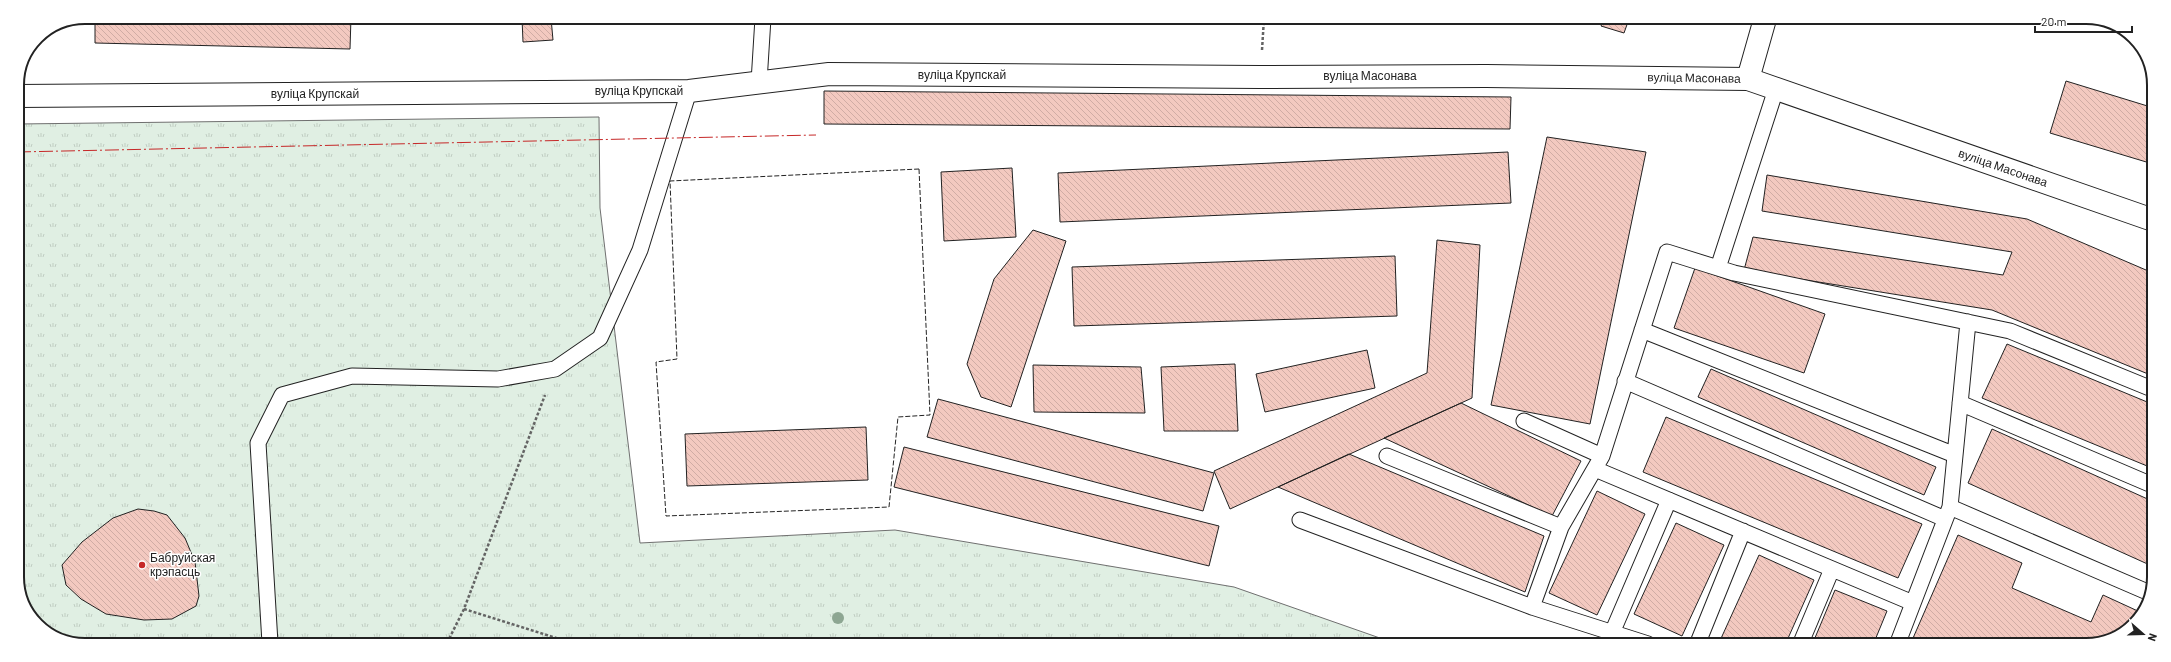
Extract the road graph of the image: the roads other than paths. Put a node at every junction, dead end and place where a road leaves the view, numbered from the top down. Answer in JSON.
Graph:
{"nodes":[{"id":1,"x":763,"y":24,"type":"edge"},
{"id":2,"x":1764,"y":24,"type":"edge"},
{"id":3,"x":1260,"y":77,"type":"joint"},
{"id":4,"x":1748,"y":79,"type":"junction"},
{"id":5,"x":759,"y":82,"type":"junction"},
{"id":6,"x":1776,"y":89,"type":"junction"},
{"id":7,"x":689,"y":91,"type":"junction"},
{"id":8,"x":24,"y":96,"type":"edge"},
{"id":9,"x":2147,"y":218,"type":"edge"},
{"id":10,"x":1718,"y":268,"type":"junction"},
{"id":11,"x":1968,"y":322,"type":"junction"},
{"id":12,"x":1642,"y":330,"type":"junction"},
{"id":13,"x":1625,"y":381,"type":"junction"},
{"id":14,"x":2147,"y":387,"type":"edge"},
{"id":15,"x":1960,"y":403,"type":"junction"},
{"id":16,"x":1524,"y":421,"type":"dead end"},
{"id":17,"x":1955,"y":455,"type":"junction"},
{"id":18,"x":1387,"y":456,"type":"dead end"},
{"id":19,"x":1598,"y":462,"type":"junction"},
{"id":20,"x":2147,"y":483,"type":"edge"},
{"id":21,"x":1668,"y":500,"type":"junction"},
{"id":22,"x":1948,"y":513,"type":"junction"},
{"id":23,"x":1300,"y":520,"type":"dead end"},
{"id":24,"x":1561,"y":527,"type":"junction"},
{"id":25,"x":1743,"y":532,"type":"junction"},
{"id":26,"x":1832,"y":569,"type":"junction"},
{"id":27,"x":2145,"y":591,"type":"edge"},
{"id":28,"x":1913,"y":603,"type":"junction"},
{"id":29,"x":1532,"y":607,"type":"junction"},
{"id":30,"x":1612,"y":633,"type":"junction"},
{"id":31,"x":270,"y":638,"type":"edge"},
{"id":32,"x":1628,"y":638,"type":"edge"},
{"id":33,"x":1699,"y":638,"type":"edge"},
{"id":34,"x":1803,"y":638,"type":"edge"},
{"id":35,"x":1900,"y":638,"type":"edge"}],
"edges":[{"from":1,"to":5,"type":"lane"},
{"from":2,"to":4,"type":"street"},
{"from":3,"to":4,"type":"street","name":"вуліца Масонава"},
{"from":3,"to":5,"type":"street","name":"вуліца Крупскай"},
{"from":4,"to":6,"type":"street","name":"вуліца Масонава"},
{"from":5,"to":7,"type":"street","name":"вуліца Крупскай"},
{"from":6,"to":9,"type":"street","name":"вуліца Масонава"},
{"from":6,"to":10,"type":"lane"},
{"from":7,"to":8,"type":"street","name":"вуліца Крупскай"},
{"from":7,"to":31,"type":"lane"},
{"from":10,"to":11,"type":"lane"},
{"from":10,"to":12,"type":"lane"},
{"from":11,"to":14,"type":"lane"},
{"from":11,"to":15,"type":"lane"},
{"from":12,"to":13,"type":"lane"},
{"from":12,"to":17,"type":"lane"},
{"from":13,"to":19,"type":"lane"},
{"from":13,"to":22,"type":"lane"},
{"from":15,"to":17,"type":"lane"},
{"from":15,"to":20,"type":"lane"},
{"from":16,"to":19,"type":"lane"},
{"from":17,"to":22,"type":"lane"},
{"from":18,"to":24,"type":"lane"},
{"from":19,"to":21,"type":"lane"},
{"from":19,"to":24,"type":"lane"},
{"from":21,"to":25,"type":"lane"},
{"from":21,"to":30,"type":"lane"},
{"from":22,"to":27,"type":"lane"},
{"from":22,"to":28,"type":"lane"},
{"from":23,"to":29,"type":"lane"},
{"from":24,"to":29,"type":"lane"},
{"from":25,"to":26,"type":"lane"},
{"from":25,"to":33,"type":"lane"},
{"from":26,"to":28,"type":"lane"},
{"from":26,"to":34,"type":"lane"},
{"from":28,"to":35,"type":"lane"},
{"from":29,"to":30,"type":"lane"},
{"from":30,"to":32,"type":"lane"}]}
